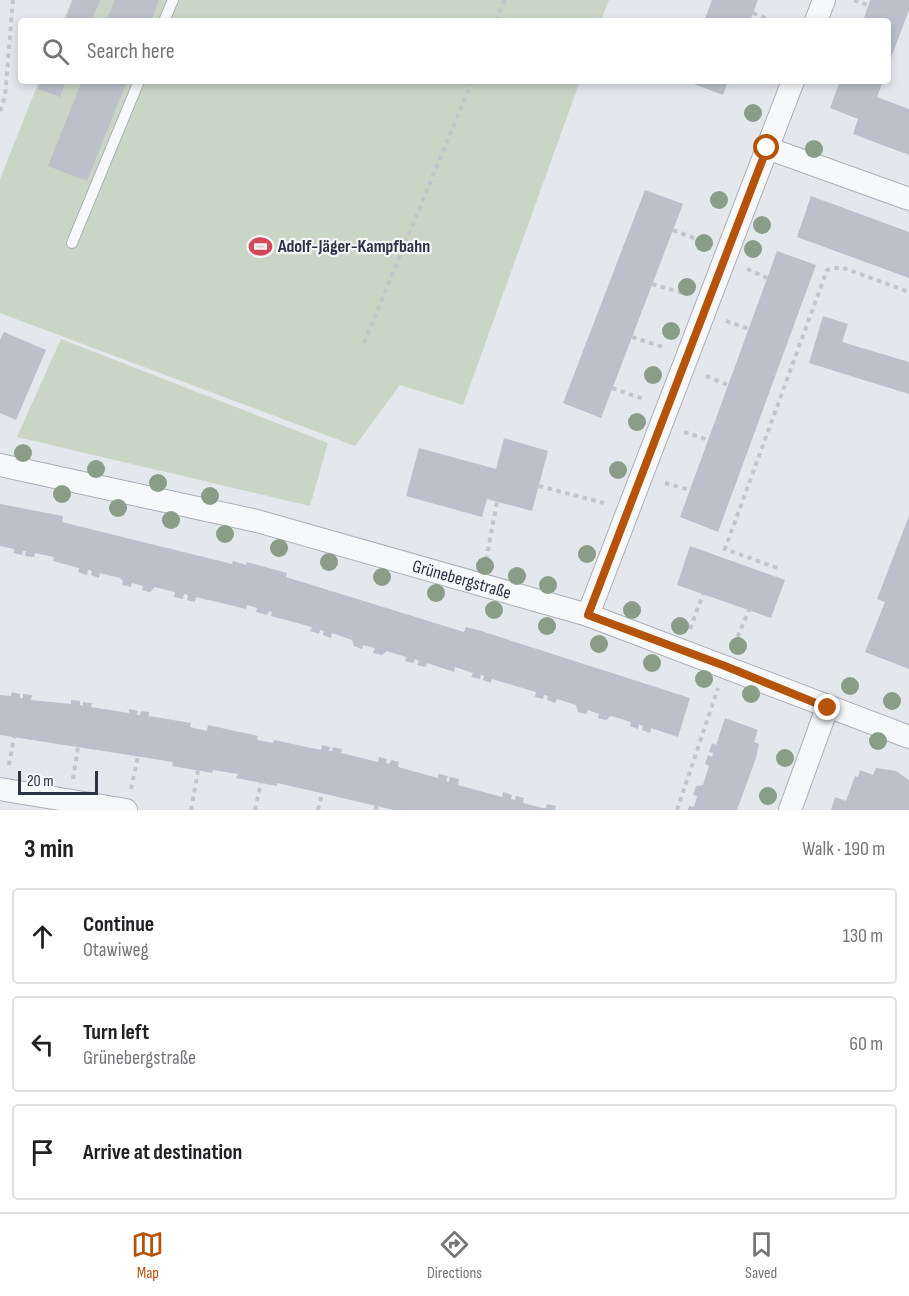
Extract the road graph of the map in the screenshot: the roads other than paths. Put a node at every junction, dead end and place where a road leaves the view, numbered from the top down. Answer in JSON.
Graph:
{"nodes":[{"id":1,"x":173,"y":0,"type":"edge"},
{"id":2,"x":824,"y":0,"type":"edge"},
{"id":3,"x":165,"y":18,"type":"edge"},
{"id":4,"x":817,"y":18,"type":"edge"},
{"id":5,"x":138,"y":84,"type":"edge"},
{"id":6,"x":792,"y":84,"type":"edge"},
{"id":7,"x":767,"y":148,"type":"junction"},
{"id":8,"x":909,"y":199,"type":"edge"},
{"id":9,"x":72,"y":243,"type":"dead end"},
{"id":10,"x":0,"y":465,"type":"edge"},
{"id":11,"x":588,"y":615,"type":"junction"},
{"id":12,"x":828,"y":708,"type":"junction"},
{"id":13,"x":909,"y":737,"type":"edge"},
{"id":14,"x":0,"y":789,"type":"edge"},
{"id":15,"x":127,"y":805,"type":"edge"},
{"id":16,"x":790,"y":810,"type":"edge"}],
"edges":[{"from":1,"to":3,"type":"lane"},
{"from":2,"to":4,"type":"street"},
{"from":5,"to":9,"type":"lane"},
{"from":6,"to":7,"type":"street"},
{"from":7,"to":8,"type":"street"},
{"from":7,"to":11,"type":"street"},
{"from":10,"to":11,"type":"street","name":"Grünebergstraße"},
{"from":11,"to":12,"type":"street","name":"Grünebergstraße"},
{"from":12,"to":13,"type":"street","name":"Grünebergstraße"},
{"from":12,"to":16,"type":"street"},
{"from":14,"to":15,"type":"street"}]}
